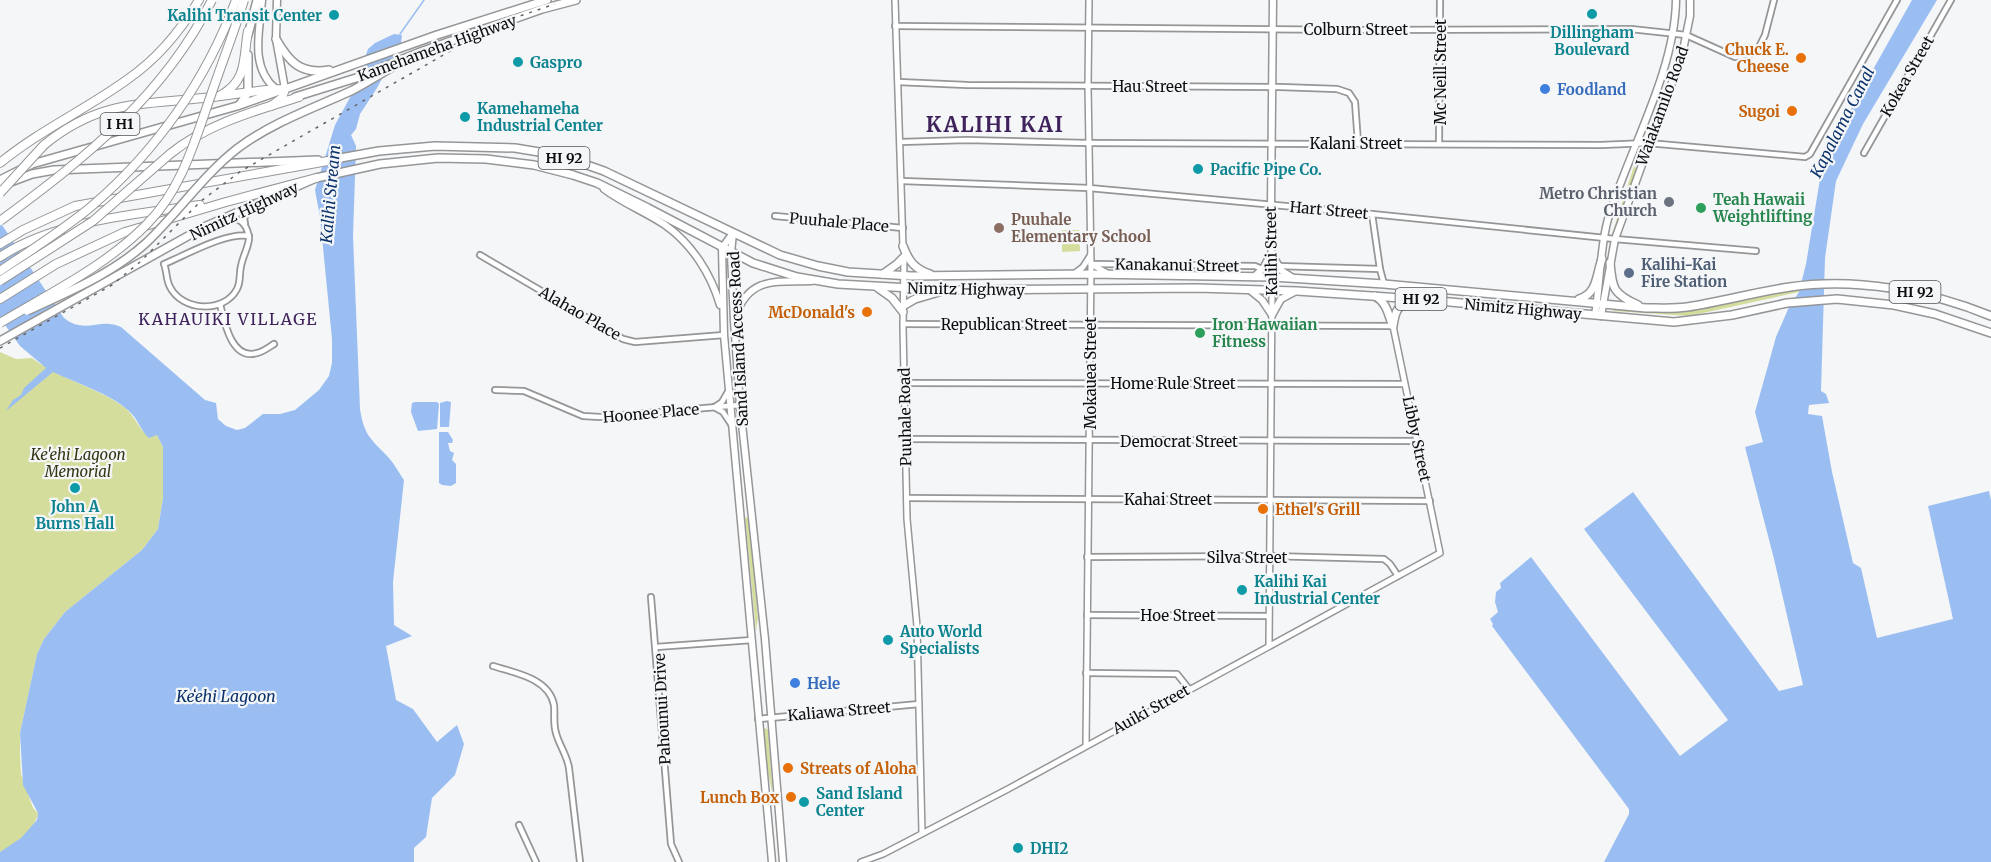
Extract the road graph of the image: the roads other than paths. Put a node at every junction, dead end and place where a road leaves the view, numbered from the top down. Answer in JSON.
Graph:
{"nodes":[{"id":1,"x":199,"y":0,"type":"edge"},
{"id":2,"x":212,"y":0,"type":"edge"},
{"id":3,"x":236,"y":0,"type":"edge"},
{"id":4,"x":244,"y":0,"type":"edge"},
{"id":5,"x":257,"y":0,"type":"edge"},
{"id":6,"x":262,"y":0,"type":"edge"},
{"id":7,"x":277,"y":0,"type":"edge"},
{"id":8,"x":547,"y":0,"type":"edge"},
{"id":9,"x":576,"y":0,"type":"edge"},
{"id":10,"x":895,"y":0,"type":"edge"},
{"id":11,"x":1089,"y":0,"type":"edge"},
{"id":12,"x":1273,"y":0,"type":"edge"},
{"id":13,"x":1440,"y":0,"type":"edge"},
{"id":14,"x":1676,"y":0,"type":"edge"},
{"id":15,"x":1690,"y":0,"type":"edge"},
{"id":16,"x":1774,"y":0,"type":"edge"},
{"id":17,"x":1897,"y":0,"type":"edge"},
{"id":18,"x":1951,"y":0,"type":"edge"},
{"id":19,"x":895,"y":26,"type":"junction"},
{"id":20,"x":1089,"y":27,"type":"junction"},
{"id":21,"x":1273,"y":29,"type":"junction"},
{"id":22,"x":1440,"y":29,"type":"junction"},
{"id":23,"x":248,"y":31,"type":"junction"},
{"id":24,"x":1673,"y":33,"type":"junction"},
{"id":25,"x":1686,"y":35,"type":"junction"},
{"id":26,"x":276,"y":39,"type":"junction"},
{"id":27,"x":394,"y":63,"type":"junction"},
{"id":28,"x":341,"y":69,"type":"junction"},
{"id":29,"x":898,"y":82,"type":"junction"},
{"id":30,"x":1088,"y":86,"type":"junction"},
{"id":31,"x":1273,"y":87,"type":"junction"},
{"id":32,"x":281,"y":91,"type":"junction"},
{"id":33,"x":248,"y":93,"type":"junction"},
{"id":34,"x":219,"y":95,"type":"junction"},
{"id":35,"x":299,"y":97,"type":"junction"},
{"id":36,"x":237,"y":106,"type":"junction"},
{"id":37,"x":271,"y":106,"type":"junction"},
{"id":38,"x":900,"y":142,"type":"junction"},
{"id":39,"x":1088,"y":143,"type":"junction"},
{"id":40,"x":1271,"y":143,"type":"junction"},
{"id":41,"x":1358,"y":143,"type":"junction"},
{"id":42,"x":1439,"y":143,"type":"junction"},
{"id":43,"x":1636,"y":143,"type":"junction"},
{"id":44,"x":1648,"y":144,"type":"junction"},
{"id":45,"x":1864,"y":153,"type":"dead end"},
{"id":46,"x":339,"y":159,"type":"joint"},
{"id":47,"x":314,"y":162,"type":"junction"},
{"id":48,"x":0,"y":163,"type":"edge"},
{"id":49,"x":316,"y":178,"type":"junction"},
{"id":50,"x":0,"y":180,"type":"edge"},
{"id":51,"x":902,"y":181,"type":"junction"},
{"id":52,"x":597,"y":183,"type":"junction"},
{"id":53,"x":0,"y":186,"type":"edge"},
{"id":54,"x":1089,"y":188,"type":"junction"},
{"id":55,"x":0,"y":193,"type":"edge"},
{"id":56,"x":225,"y":202,"type":"junction"},
{"id":57,"x":1270,"y":206,"type":"junction"},
{"id":58,"x":252,"y":207,"type":"junction"},
{"id":59,"x":1372,"y":214,"type":"junction"},
{"id":60,"x":775,"y":216,"type":"dead end"},
{"id":61,"x":227,"y":218,"type":"junction"},
{"id":62,"x":0,"y":221,"type":"edge"},
{"id":63,"x":244,"y":224,"type":"junction"},
{"id":64,"x":903,"y":228,"type":"junction"},
{"id":65,"x":733,"y":233,"type":"junction"},
{"id":66,"x":249,"y":236,"type":"junction"},
{"id":67,"x":1605,"y":238,"type":"junction"},
{"id":68,"x":1615,"y":239,"type":"junction"},
{"id":69,"x":0,"y":244,"type":"edge"},
{"id":70,"x":903,"y":246,"type":"junction"},
{"id":71,"x":722,"y":248,"type":"junction"},
{"id":72,"x":1756,"y":251,"type":"dead end"},
{"id":73,"x":1271,"y":252,"type":"junction"},
{"id":74,"x":731,"y":253,"type":"junction"},
{"id":75,"x":480,"y":255,"type":"dead end"},
{"id":76,"x":1090,"y":255,"type":"junction"},
{"id":77,"x":0,"y":257,"type":"edge"},
{"id":78,"x":904,"y":257,"type":"junction"},
{"id":79,"x":1602,"y":259,"type":"junction"},
{"id":80,"x":1610,"y":263,"type":"junction"},
{"id":81,"x":1091,"y":264,"type":"junction"},
{"id":82,"x":1278,"y":266,"type":"junction"},
{"id":83,"x":1262,"y":269,"type":"junction"},
{"id":84,"x":1380,"y":269,"type":"junction"},
{"id":85,"x":0,"y":271,"type":"edge"},
{"id":86,"x":1090,"y":274,"type":"junction"},
{"id":87,"x":882,"y":275,"type":"junction"},
{"id":88,"x":1072,"y":275,"type":"junction"},
{"id":89,"x":1112,"y":275,"type":"junction"},
{"id":90,"x":903,"y":276,"type":"junction"},
{"id":91,"x":936,"y":276,"type":"junction"},
{"id":92,"x":1254,"y":277,"type":"junction"},
{"id":93,"x":1272,"y":277,"type":"junction"},
{"id":94,"x":1295,"y":278,"type":"junction"},
{"id":95,"x":0,"y":281,"type":"edge"},
{"id":96,"x":818,"y":281,"type":"junction"},
{"id":97,"x":1384,"y":284,"type":"junction"},
{"id":98,"x":876,"y":287,"type":"junction"},
{"id":99,"x":903,"y":288,"type":"junction"},
{"id":100,"x":1090,"y":288,"type":"junction"},
{"id":101,"x":947,"y":290,"type":"junction"},
{"id":102,"x":1251,"y":291,"type":"junction"},
{"id":103,"x":1272,"y":291,"type":"junction"},
{"id":104,"x":1297,"y":291,"type":"junction"},
{"id":105,"x":1374,"y":296,"type":"junction"},
{"id":106,"x":0,"y":299,"type":"edge"},
{"id":107,"x":1416,"y":299,"type":"junction"},
{"id":108,"x":1573,"y":301,"type":"junction"},
{"id":109,"x":1600,"y":303,"type":"junction"},
{"id":110,"x":220,"y":304,"type":"junction"},
{"id":111,"x":1646,"y":308,"type":"junction"},
{"id":112,"x":903,"y":309,"type":"junction"},
{"id":113,"x":1272,"y":315,"type":"junction"},
{"id":114,"x":723,"y":316,"type":"junction"},
{"id":115,"x":1598,"y":316,"type":"junction"},
{"id":116,"x":1991,"y":316,"type":"edge"},
{"id":117,"x":734,"y":321,"type":"junction"},
{"id":118,"x":0,"y":323,"type":"edge"},
{"id":119,"x":903,"y":324,"type":"junction"},
{"id":120,"x":1090,"y":325,"type":"junction"},
{"id":121,"x":1272,"y":326,"type":"junction"},
{"id":122,"x":1393,"y":326,"type":"junction"},
{"id":123,"x":1991,"y":333,"type":"edge"},
{"id":124,"x":724,"y":335,"type":"junction"},
{"id":125,"x":0,"y":341,"type":"edge"},
{"id":126,"x":274,"y":344,"type":"dead end"},
{"id":127,"x":1090,"y":382,"type":"junction"},
{"id":128,"x":904,"y":383,"type":"junction"},
{"id":129,"x":1270,"y":384,"type":"junction"},
{"id":130,"x":1405,"y":384,"type":"junction"},
{"id":131,"x":730,"y":387,"type":"junction"},
{"id":132,"x":495,"y":390,"type":"dead end"},
{"id":133,"x":740,"y":405,"type":"junction"},
{"id":134,"x":731,"y":406,"type":"junction"},
{"id":135,"x":714,"y":408,"type":"junction"},
{"id":136,"x":733,"y":427,"type":"junction"},
{"id":137,"x":906,"y":439,"type":"junction"},
{"id":138,"x":1089,"y":441,"type":"junction"},
{"id":139,"x":1271,"y":441,"type":"junction"},
{"id":140,"x":1417,"y":441,"type":"junction"},
{"id":141,"x":907,"y":498,"type":"junction"},
{"id":142,"x":1087,"y":498,"type":"junction"},
{"id":143,"x":1270,"y":499,"type":"junction"},
{"id":144,"x":1430,"y":501,"type":"junction"},
{"id":145,"x":751,"y":506,"type":"junction"},
{"id":146,"x":740,"y":507,"type":"junction"},
{"id":147,"x":1440,"y":552,"type":"joint"},
{"id":148,"x":1270,"y":556,"type":"junction"},
{"id":149,"x":1087,"y":557,"type":"junction"},
{"id":150,"x":1398,"y":576,"type":"junction"},
{"id":151,"x":651,"y":597,"type":"dead end"},
{"id":152,"x":1086,"y":615,"type":"junction"},
{"id":153,"x":1269,"y":616,"type":"junction"},
{"id":154,"x":765,"y":639,"type":"junction"},
{"id":155,"x":752,"y":640,"type":"junction"},
{"id":156,"x":1269,"y":645,"type":"junction"},
{"id":157,"x":656,"y":647,"type":"junction"},
{"id":158,"x":493,"y":666,"type":"dead end"},
{"id":159,"x":1086,"y":673,"type":"junction"},
{"id":160,"x":1190,"y":688,"type":"junction"},
{"id":161,"x":920,"y":704,"type":"junction"},
{"id":162,"x":758,"y":719,"type":"junction"},
{"id":163,"x":770,"y":719,"type":"junction"},
{"id":164,"x":1086,"y":745,"type":"junction"},
{"id":165,"x":777,"y":801,"type":"junction"},
{"id":166,"x":767,"y":802,"type":"junction"},
{"id":167,"x":519,"y":825,"type":"dead end"},
{"id":168,"x":922,"y":833,"type":"junction"},
{"id":169,"x":536,"y":862,"type":"edge"},
{"id":170,"x":580,"y":862,"type":"edge"},
{"id":171,"x":679,"y":862,"type":"edge"},
{"id":172,"x":772,"y":862,"type":"edge"},
{"id":173,"x":783,"y":862,"type":"edge"},
{"id":174,"x":861,"y":862,"type":"edge"}],
"edges":[{"from":1,"to":48,"type":"highway"},
{"from":2,"to":62,"type":"highway","number":"I H1","bridge":true},
{"from":3,"to":85,"type":"highway","number":"I H1","bridge":true},
{"from":4,"to":118,"type":"highway","bridge":true},
{"from":5,"to":23,"type":"main road"},
{"from":6,"to":32,"type":"main road"},
{"from":7,"to":26,"type":"main road"},
{"from":8,"to":28,"type":"main road","name":"Kamehameha Highway"},
{"from":9,"to":27,"type":"main road","name":"Kamehameha Highway"},
{"from":10,"to":19,"type":"street","name":"Puuhale Road"},
{"from":11,"to":20,"type":"street","name":"Mokauea Street"},
{"from":12,"to":21,"type":"main road","name":"Kalihi Street"},
{"from":13,"to":22,"type":"street","name":"Mc Neill Street"},
{"from":14,"to":24,"type":"main road","name":"Waiakamilo Road"},
{"from":15,"to":25,"type":"main road","name":"Waiakamilo Road"},
{"from":16,"to":25,"type":"street","name":"Colburn Street"},
{"from":17,"to":44,"type":"street","name":"Kalani Street"},
{"from":18,"to":45,"type":"street","name":"Kokea Street"},
{"from":19,"to":20,"type":"street","name":"Colburn Street"},
{"from":19,"to":29,"type":"street","name":"Puuhale Road"},
{"from":20,"to":21,"type":"street","name":"Colburn Street"},
{"from":20,"to":30,"type":"street","name":"Mokauea Street"},
{"from":21,"to":22,"type":"street","name":"Colburn Street"},
{"from":21,"to":31,"type":"main road","name":"Kalihi Street"},
{"from":22,"to":24,"type":"street","name":"Colburn Street"},
{"from":22,"to":42,"type":"street","name":"Mc Neill Street"},
{"from":23,"to":33,"type":"main road"},
{"from":23,"to":34,"type":"highway"},
{"from":24,"to":25,"type":"street","name":"Colburn Street"},
{"from":24,"to":43,"type":"main road","name":"Waiakamilo Road"},
{"from":25,"to":44,"type":"main road","name":"Waiakamilo Road"},
{"from":26,"to":28,"type":"main road"},
{"from":26,"to":32,"type":"main road"},
{"from":27,"to":35,"type":"main road","name":"Kamehameha Highway"},
{"from":27,"to":118,"type":"main road","bridge":true},
{"from":28,"to":32,"type":"main road","name":"Kamehameha Highway"},
{"from":29,"to":30,"type":"street","name":"Hau Street"},
{"from":29,"to":38,"type":"street","name":"Puuhale Road"},
{"from":30,"to":31,"type":"street","name":"Hau Street"},
{"from":30,"to":39,"type":"street","name":"Mokauea Street"},
{"from":31,"to":40,"type":"main road","name":"Kalihi Street"},
{"from":31,"to":41,"type":"street","name":"Hau Street"},
{"from":32,"to":33,"type":"highway"},
{"from":32,"to":35,"type":"main road"},
{"from":32,"to":36,"type":"main road","name":"Kamehameha Highway"},
{"from":32,"to":37,"type":"highway"},
{"from":33,"to":34,"type":"highway"},
{"from":33,"to":36,"type":"main road"},
{"from":34,"to":55,"type":"highway","bridge":true},
{"from":35,"to":37,"type":"highway"},
{"from":36,"to":50,"type":"main road","name":"Kamehameha Highway","bridge":true},
{"from":37,"to":95,"type":"highway","bridge":true},
{"from":38,"to":39,"type":"street","name":"Kalani Street"},
{"from":38,"to":51,"type":"street","name":"Puuhale Road"},
{"from":39,"to":40,"type":"street","name":"Kalani Street"},
{"from":39,"to":54,"type":"street","name":"Mokauea Street"},
{"from":40,"to":41,"type":"street","name":"Kalani Street"},
{"from":40,"to":57,"type":"main road","name":"Kalihi Street"},
{"from":41,"to":42,"type":"street","name":"Kalani Street"},
{"from":42,"to":43,"type":"street","name":"Kalani Street"},
{"from":43,"to":44,"type":"street","name":"Kalani Street"},
{"from":43,"to":67,"type":"main road","name":"Waiakamilo Road"},
{"from":44,"to":68,"type":"main road","name":"Waiakamilo Road"},
{"from":46,"to":47,"type":"highway"},
{"from":46,"to":65,"type":"main road","name":"Nimitz Highway","number":"HI 92"},
{"from":47,"to":53,"type":"main road","name":"Nimitz Highway","bridge":true},
{"from":47,"to":69,"type":"highway"},
{"from":49,"to":52,"type":"main road","name":"Nimitz Highway","number":"HI 92"},
{"from":49,"to":56,"type":"highway"},
{"from":49,"to":58,"type":"main road","name":"Nimitz Highway","number":"HI 92"},
{"from":51,"to":54,"type":"street","name":"Hart Street"},
{"from":51,"to":64,"type":"street","name":"Puuhale Road"},
{"from":52,"to":71,"type":"main road","name":"Nimitz Highway","number":"HI 92"},
{"from":52,"to":114,"type":"main road"},
{"from":54,"to":57,"type":"street","name":"Hart Street"},
{"from":54,"to":76,"type":"street","name":"Mokauea Street"},
{"from":56,"to":77,"type":"highway","bridge":true},
{"from":56,"to":106,"type":"highway","bridge":true},
{"from":57,"to":59,"type":"street","name":"Hart Street"},
{"from":57,"to":73,"type":"main road","name":"Kalihi Street"},
{"from":58,"to":61,"type":"main road","name":"Nimitz Highway","number":"HI 92"},
{"from":58,"to":63,"type":"street"},
{"from":59,"to":67,"type":"street","name":"Hart Street"},
{"from":59,"to":84,"type":"street"},
{"from":60,"to":64,"type":"street","name":"Puuhale Place"},
{"from":61,"to":63,"type":"street"},
{"from":61,"to":125,"type":"main road","name":"Nimitz Highway","number":"HI 92"},
{"from":63,"to":66,"type":"street"},
{"from":64,"to":70,"type":"street","name":"Puuhale Road"},
{"from":65,"to":71,"type":"main road","name":"Sand Island Access Road"},
{"from":65,"to":74,"type":"main road","name":"Sand Island Access Road"},
{"from":65,"to":87,"type":"main road","name":"Nimitz Highway","number":"HI 92"},
{"from":66,"to":110,"type":"street"},
{"from":66,"to":110,"type":"street"},
{"from":67,"to":68,"type":"street","name":"Hart Street"},
{"from":67,"to":79,"type":"main road","name":"Waiakamilo Road"},
{"from":68,"to":72,"type":"street","name":"Hart Street"},
{"from":68,"to":80,"type":"main road","name":"Waiakamilo Road"},
{"from":70,"to":78,"type":"street","name":"Puuhale Road"},
{"from":70,"to":91,"type":"main road"},
{"from":71,"to":74,"type":"main road","name":"Nimitz Highway","number":"HI 92"},
{"from":71,"to":114,"type":"main road","name":"Sand Island Access Road"},
{"from":73,"to":82,"type":"main road"},
{"from":73,"to":83,"type":"main road"},
{"from":73,"to":93,"type":"main road","name":"Kalihi Street"},
{"from":74,"to":96,"type":"main road","name":"Nimitz Highway","number":"HI 92"},
{"from":74,"to":117,"type":"main road","name":"Sand Island Access Road"},
{"from":75,"to":124,"type":"street","name":"Alahao Place"},
{"from":76,"to":81,"type":"street","name":"Mokauea Street"},
{"from":76,"to":88,"type":"street"},
{"from":78,"to":87,"type":"main road"},
{"from":78,"to":90,"type":"street","name":"Puuhale Road"},
{"from":79,"to":108,"type":"main road"},
{"from":79,"to":109,"type":"main road","name":"Waiakamilo Road"},
{"from":80,"to":109,"type":"main road","name":"Waiakamilo Road"},
{"from":80,"to":111,"type":"main road"},
{"from":81,"to":83,"type":"street","name":"Kanakanui Street"},
{"from":81,"to":86,"type":"street","name":"Mokauea Street"},
{"from":81,"to":89,"type":"street"},
{"from":82,"to":84,"type":"street"},
{"from":82,"to":94,"type":"main road"},
{"from":83,"to":92,"type":"main road"},
{"from":84,"to":97,"type":"street"},
{"from":86,"to":88,"type":"main road","name":"Nimitz Highway","number":"HI 92"},
{"from":86,"to":89,"type":"main road","name":"Nimitz Highway","number":"HI 92"},
{"from":86,"to":100,"type":"street","name":"Mokauea Street"},
{"from":87,"to":90,"type":"main road","name":"Nimitz Highway","number":"HI 92"},
{"from":88,"to":91,"type":"main road","name":"Nimitz Highway","number":"HI 92"},
{"from":89,"to":92,"type":"main road","name":"Nimitz Highway","number":"HI 92"},
{"from":90,"to":91,"type":"main road","name":"Nimitz Highway","number":"HI 92"},
{"from":90,"to":99,"type":"street","name":"Puuhale Road"},
{"from":92,"to":93,"type":"main road","name":"Nimitz Highway","number":"HI 92"},
{"from":93,"to":94,"type":"main road","name":"Nimitz Highway","number":"HI 92"},
{"from":93,"to":103,"type":"main road","name":"Kalihi Street"},
{"from":94,"to":97,"type":"main road","name":"Nimitz Highway","number":"HI 92"},
{"from":96,"to":98,"type":"main road","name":"Nimitz Highway","number":"HI 92"},
{"from":96,"to":117,"type":"main road"},
{"from":97,"to":108,"type":"main road","name":"Nimitz Highway","number":"HI 92"},
{"from":98,"to":99,"type":"main road","name":"Nimitz Highway","number":"HI 92"},
{"from":98,"to":112,"type":"main road"},
{"from":99,"to":101,"type":"main road","name":"Nimitz Highway","number":"HI 92"},
{"from":99,"to":112,"type":"street","name":"Puuhale Road"},
{"from":100,"to":101,"type":"main road","name":"Nimitz Highway","number":"HI 92"},
{"from":100,"to":102,"type":"main road","name":"Nimitz Highway","number":"HI 92"},
{"from":100,"to":120,"type":"street","name":"Mokauea Street"},
{"from":101,"to":112,"type":"main road"},
{"from":102,"to":103,"type":"main road","name":"Nimitz Highway","number":"HI 92"},
{"from":102,"to":113,"type":"main road"},
{"from":103,"to":104,"type":"main road","name":"Nimitz Highway","number":"HI 92"},
{"from":103,"to":113,"type":"street","name":"Kalihi Street"},
{"from":104,"to":105,"type":"main road","name":"Nimitz Highway","number":"HI 92"},
{"from":104,"to":113,"type":"main road"},
{"from":105,"to":107,"type":"main road","name":"Nimitz Highway","number":"HI 92"},
{"from":105,"to":122,"type":"main road"},
{"from":107,"to":115,"type":"main road","name":"Nimitz Highway","number":"HI 92"},
{"from":107,"to":122,"type":"main road"},
{"from":108,"to":109,"type":"main road","name":"Nimitz Highway","number":"HI 92"},
{"from":109,"to":111,"type":"main road","name":"Nimitz Highway","number":"HI 92"},
{"from":109,"to":115,"type":"main road","name":"Waiakamilo Road"},
{"from":110,"to":126,"type":"street"},
{"from":111,"to":116,"type":"main road","name":"Nimitz Highway","number":"HI 92"},
{"from":112,"to":119,"type":"street","name":"Puuhale Road"},
{"from":113,"to":121,"type":"street","name":"Kalihi Street"},
{"from":114,"to":124,"type":"main road","name":"Sand Island Access Road"},
{"from":115,"to":123,"type":"main road","name":"Nimitz Highway","number":"HI 92"},
{"from":117,"to":133,"type":"main road","name":"Sand Island Access Road"},
{"from":119,"to":120,"type":"street","name":"Republican Street"},
{"from":119,"to":128,"type":"street","name":"Puuhale Road"},
{"from":120,"to":121,"type":"street","name":"Republican Street"},
{"from":120,"to":127,"type":"street","name":"Mokauea Street"},
{"from":121,"to":122,"type":"street","name":"Republican Street"},
{"from":121,"to":129,"type":"street","name":"Kalihi Street"},
{"from":122,"to":130,"type":"street","name":"Libby Street"},
{"from":124,"to":131,"type":"main road","name":"Sand Island Access Road"},
{"from":127,"to":128,"type":"street","name":"Home Rule Street"},
{"from":127,"to":129,"type":"street","name":"Home Rule Street"},
{"from":127,"to":138,"type":"street","name":"Mokauea Street"},
{"from":128,"to":137,"type":"street","name":"Puuhale Road"},
{"from":129,"to":130,"type":"street","name":"Home Rule Street"},
{"from":129,"to":139,"type":"street","name":"Kalihi Street"},
{"from":130,"to":140,"type":"street","name":"Libby Street"},
{"from":131,"to":134,"type":"main road","name":"Sand Island Access Road"},
{"from":131,"to":135,"type":"street"},
{"from":132,"to":135,"type":"street","name":"Hoonee Place"},
{"from":133,"to":134,"type":"street","name":"Hoonee Place"},
{"from":133,"to":145,"type":"main road","name":"Sand Island Access Road"},
{"from":134,"to":135,"type":"street","name":"Hoonee Place"},
{"from":134,"to":136,"type":"main road","name":"Sand Island Access Road"},
{"from":135,"to":136,"type":"street"},
{"from":136,"to":146,"type":"main road","name":"Sand Island Access Road"},
{"from":137,"to":138,"type":"street","name":"Democrat Street"},
{"from":137,"to":141,"type":"street","name":"Puuhale Road"},
{"from":138,"to":139,"type":"street","name":"Democrat Street"},
{"from":138,"to":142,"type":"street","name":"Mokauea Street"},
{"from":139,"to":140,"type":"street","name":"Democrat Street"},
{"from":139,"to":143,"type":"street","name":"Kalihi Street"},
{"from":140,"to":144,"type":"street","name":"Libby Street"},
{"from":141,"to":142,"type":"street","name":"Kahai Street"},
{"from":141,"to":161,"type":"street","name":"Puuhale Road"},
{"from":142,"to":143,"type":"street","name":"Kahai Street"},
{"from":142,"to":149,"type":"street","name":"Mokauea Street"},
{"from":143,"to":144,"type":"street","name":"Kahai Street"},
{"from":143,"to":148,"type":"street","name":"Kalihi Street"},
{"from":144,"to":147,"type":"street","name":"Libby Street"},
{"from":145,"to":146,"type":"main road"},
{"from":145,"to":154,"type":"main road","name":"Sand Island Access Road"},
{"from":146,"to":155,"type":"main road","name":"Sand Island Access Road"},
{"from":147,"to":150,"type":"street","name":"Auiki Street"},
{"from":148,"to":149,"type":"street","name":"Silva Street"},
{"from":148,"to":150,"type":"street","name":"Silva Street"},
{"from":148,"to":153,"type":"street","name":"Kalihi Street"},
{"from":149,"to":152,"type":"street","name":"Mokauea Street"},
{"from":150,"to":156,"type":"street","name":"Auiki Street"},
{"from":151,"to":157,"type":"street"},
{"from":152,"to":153,"type":"street","name":"Hoe Street"},
{"from":152,"to":159,"type":"street","name":"Mokauea Street"},
{"from":153,"to":156,"type":"street","name":"Kalihi Street"},
{"from":154,"to":155,"type":"main road"},
{"from":154,"to":163,"type":"main road","name":"Sand Island Access Road"},
{"from":155,"to":157,"type":"street","name":"Pahounui Drive"},
{"from":155,"to":162,"type":"main road","name":"Sand Island Access Road"},
{"from":156,"to":160,"type":"street","name":"Auiki Street"},
{"from":157,"to":171,"type":"street","name":"Pahounui Drive"},
{"from":158,"to":170,"type":"street"},
{"from":159,"to":160,"type":"street"},
{"from":159,"to":164,"type":"street","name":"Mokauea Street"},
{"from":160,"to":164,"type":"street","name":"Auiki Street"},
{"from":161,"to":163,"type":"street","name":"Kaliawa Street"},
{"from":161,"to":168,"type":"street","name":"Puuhale Road"},
{"from":162,"to":163,"type":"street","name":"Kaliawa Street"},
{"from":162,"to":166,"type":"main road","name":"Sand Island Access Road"},
{"from":163,"to":165,"type":"main road","name":"Sand Island Access Road"},
{"from":164,"to":168,"type":"street","name":"Auiki Street"},
{"from":165,"to":166,"type":"main road"},
{"from":165,"to":173,"type":"main road","name":"Sand Island Access Road"},
{"from":166,"to":172,"type":"main road","name":"Sand Island Access Road"},
{"from":167,"to":169,"type":"street"},
{"from":168,"to":174,"type":"street","name":"Auiki Street"}]}
